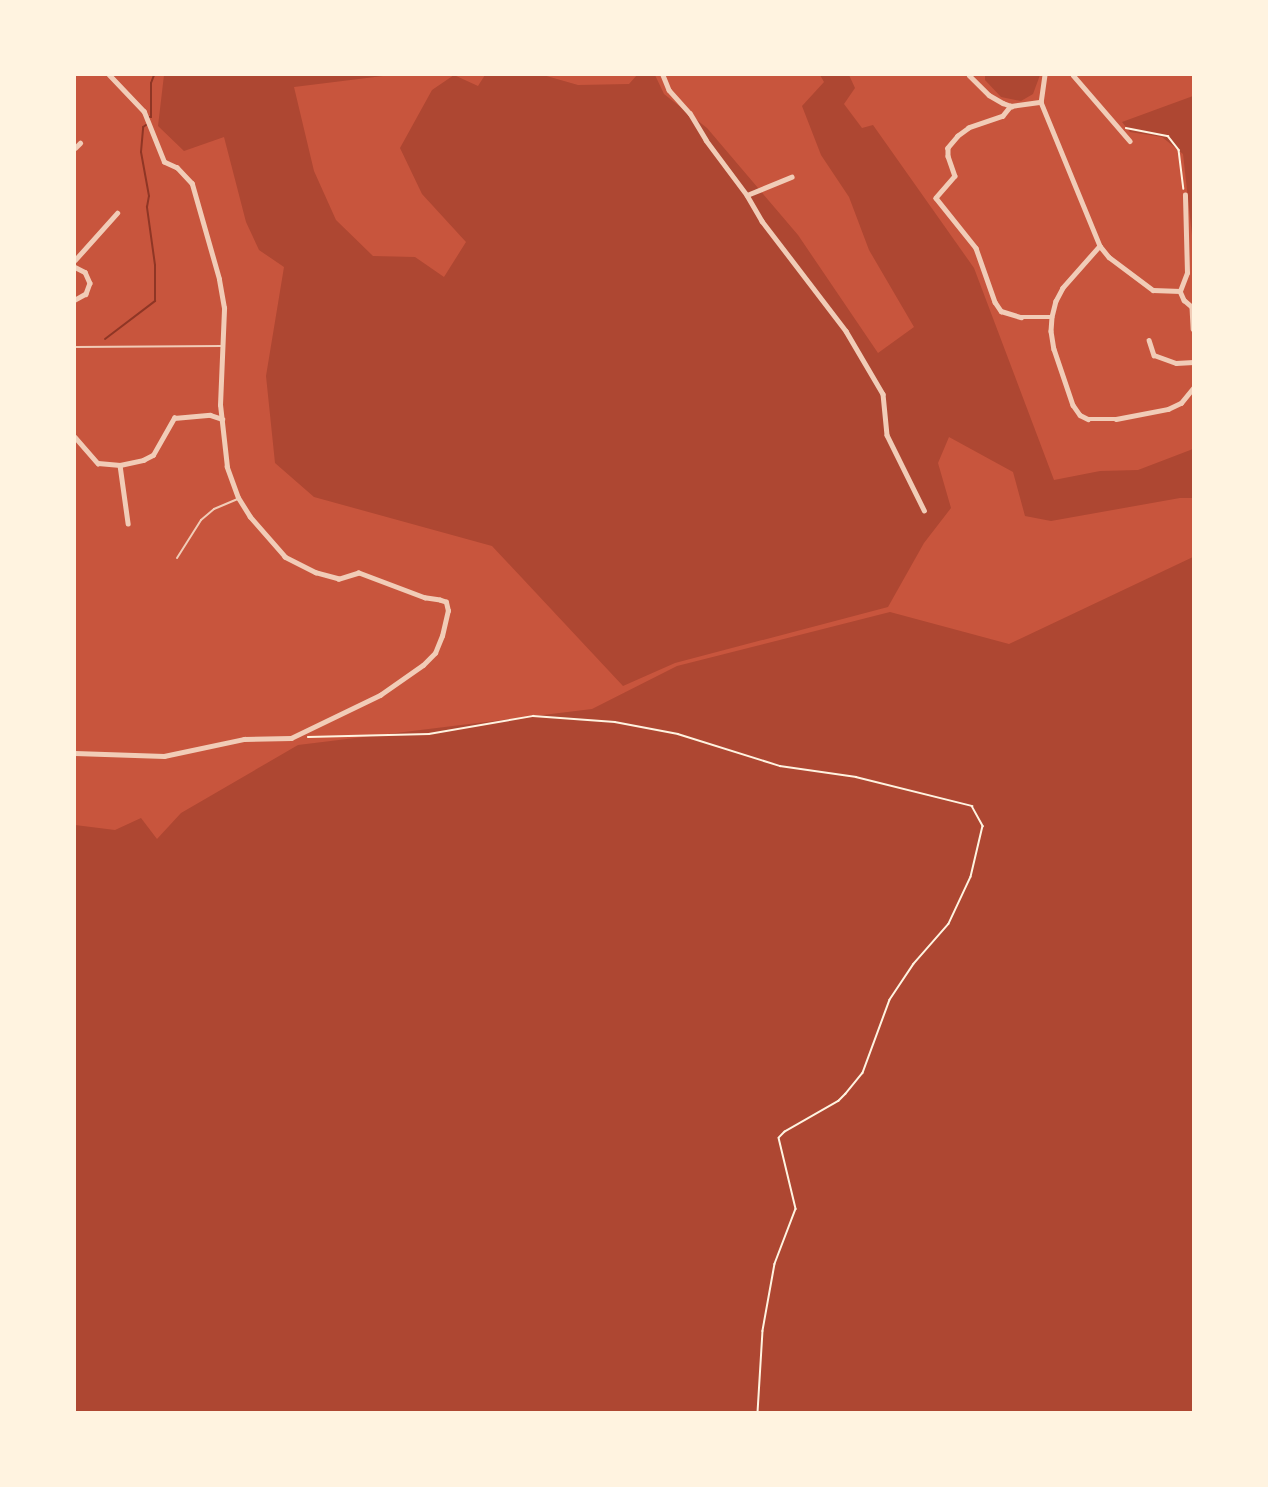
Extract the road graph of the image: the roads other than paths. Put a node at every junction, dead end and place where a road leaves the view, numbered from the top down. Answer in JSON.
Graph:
{"nodes":[{"id":1,"x":110,"y":75,"type":"edge"},
{"id":2,"x":663,"y":75,"type":"edge"},
{"id":3,"x":969,"y":75,"type":"edge"},
{"id":4,"x":1045,"y":75,"type":"edge"},
{"id":5,"x":1073,"y":75,"type":"edge"},
{"id":6,"x":1041,"y":102,"type":"junction"},
{"id":7,"x":1011,"y":106,"type":"junction"},
{"id":8,"x":1130,"y":141,"type":"dead end"},
{"id":9,"x":80,"y":143,"type":"dead end"},
{"id":10,"x":75,"y":148,"type":"edge"},
{"id":11,"x":790,"y":177,"type":"dead end"},
{"id":12,"x":747,"y":195,"type":"junction"},
{"id":13,"x":1185,"y":195,"type":"road end"},
{"id":14,"x":117,"y":213,"type":"dead end"},
{"id":15,"x":1100,"y":246,"type":"junction"},
{"id":16,"x":75,"y":260,"type":"edge"},
{"id":17,"x":75,"y":267,"type":"edge"},
{"id":18,"x":1180,"y":291,"type":"junction"},
{"id":19,"x":75,"y":300,"type":"edge"},
{"id":20,"x":1052,"y":317,"type":"junction"},
{"id":21,"x":1193,"y":329,"type":"edge"},
{"id":22,"x":1149,"y":340,"type":"dead end"},
{"id":23,"x":223,"y":346,"type":"junction"},
{"id":24,"x":75,"y":347,"type":"edge"},
{"id":25,"x":1193,"y":362,"type":"edge"},
{"id":26,"x":1193,"y":388,"type":"edge"},
{"id":27,"x":222,"y":419,"type":"junction"},
{"id":28,"x":75,"y":437,"type":"edge"},
{"id":29,"x":120,"y":465,"type":"junction"},
{"id":30,"x":238,"y":498,"type":"junction"},
{"id":31,"x":924,"y":510,"type":"dead end"},
{"id":32,"x":128,"y":523,"type":"dead end"},
{"id":33,"x":177,"y":558,"type":"dead end"},
{"id":34,"x":75,"y":753,"type":"edge"}],
"edges":[{"from":1,"to":23,"type":"street"},
{"from":2,"to":12,"type":"street"},
{"from":3,"to":7,"type":"street"},
{"from":4,"to":6,"type":"street"},
{"from":5,"to":8,"type":"street"},
{"from":6,"to":7,"type":"street"},
{"from":6,"to":15,"type":"street"},
{"from":7,"to":20,"type":"street"},
{"from":9,"to":10,"type":"street"},
{"from":11,"to":12,"type":"street"},
{"from":12,"to":31,"type":"street"},
{"from":13,"to":18,"type":"street"},
{"from":14,"to":16,"type":"street"},
{"from":15,"to":18,"type":"street"},
{"from":15,"to":20,"type":"street"},
{"from":17,"to":19,"type":"street"},
{"from":18,"to":21,"type":"street"},
{"from":20,"to":26,"type":"street"},
{"from":22,"to":25,"type":"street"},
{"from":23,"to":24,"type":"lane"},
{"from":23,"to":27,"type":"street"},
{"from":27,"to":29,"type":"street"},
{"from":27,"to":30,"type":"street"},
{"from":28,"to":29,"type":"street"},
{"from":29,"to":32,"type":"street"},
{"from":30,"to":33,"type":"lane"},
{"from":30,"to":34,"type":"street"}]}
